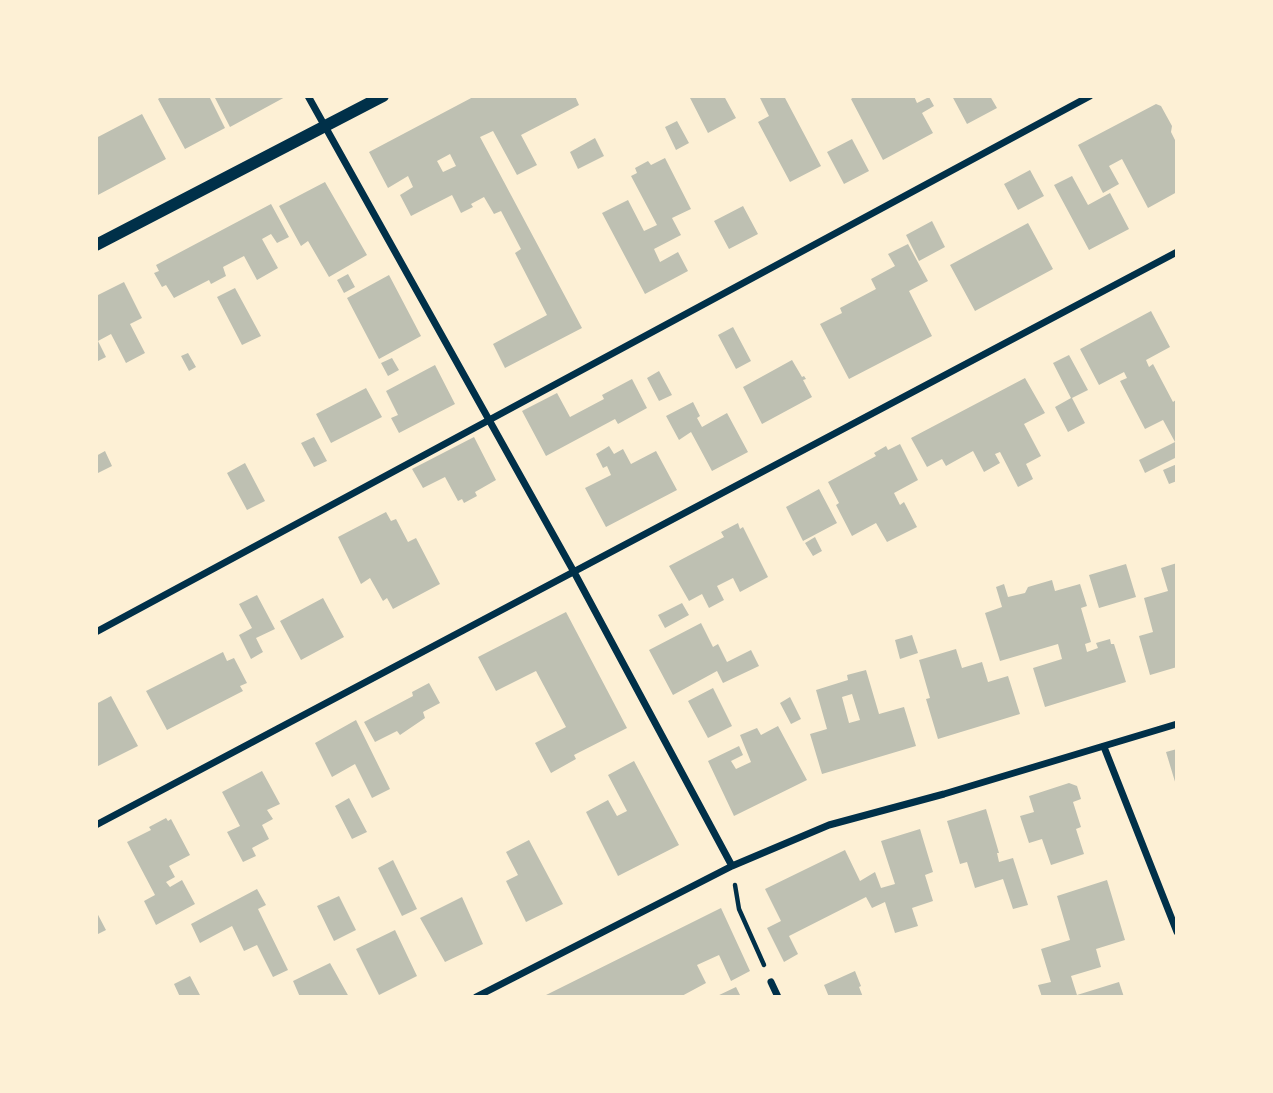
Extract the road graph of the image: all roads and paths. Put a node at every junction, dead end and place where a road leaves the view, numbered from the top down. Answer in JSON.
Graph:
{"nodes":[{"id":1,"x":308,"y":96,"type":"edge"},
{"id":2,"x":383,"y":96,"type":"edge"},
{"id":3,"x":1090,"y":96,"type":"edge"},
{"id":4,"x":324,"y":126,"type":"junction"},
{"id":5,"x":96,"y":245,"type":"edge"},
{"id":6,"x":1177,"y":252,"type":"edge"},
{"id":7,"x":489,"y":419,"type":"junction"},
{"id":8,"x":574,"y":572,"type":"junction"},
{"id":9,"x":96,"y":632,"type":"edge"},
{"id":10,"x":1177,"y":723,"type":"edge"},
{"id":11,"x":1104,"y":747,"type":"junction"},
{"id":12,"x":96,"y":825,"type":"edge"},
{"id":13,"x":732,"y":866,"type":"junction"},
{"id":14,"x":1177,"y":932,"type":"edge"},
{"id":15,"x":771,"y":982,"type":"joint"},
{"id":16,"x":476,"y":997,"type":"edge"},
{"id":17,"x":778,"y":997,"type":"edge"}],
"edges":[{"from":1,"to":4,"type":"street"},
{"from":2,"to":4,"type":"street"},
{"from":3,"to":7,"type":"street"},
{"from":4,"to":5,"type":"street"},
{"from":4,"to":7,"type":"street"},
{"from":6,"to":8,"type":"street"},
{"from":7,"to":8,"type":"street"},
{"from":7,"to":9,"type":"street"},
{"from":8,"to":12,"type":"street"},
{"from":8,"to":13,"type":"street"},
{"from":10,"to":11,"type":"street"},
{"from":11,"to":13,"type":"street"},
{"from":11,"to":14,"type":"street"},
{"from":13,"to":15,"type":"path"},
{"from":13,"to":16,"type":"street"},
{"from":15,"to":17,"type":"street"}]}
